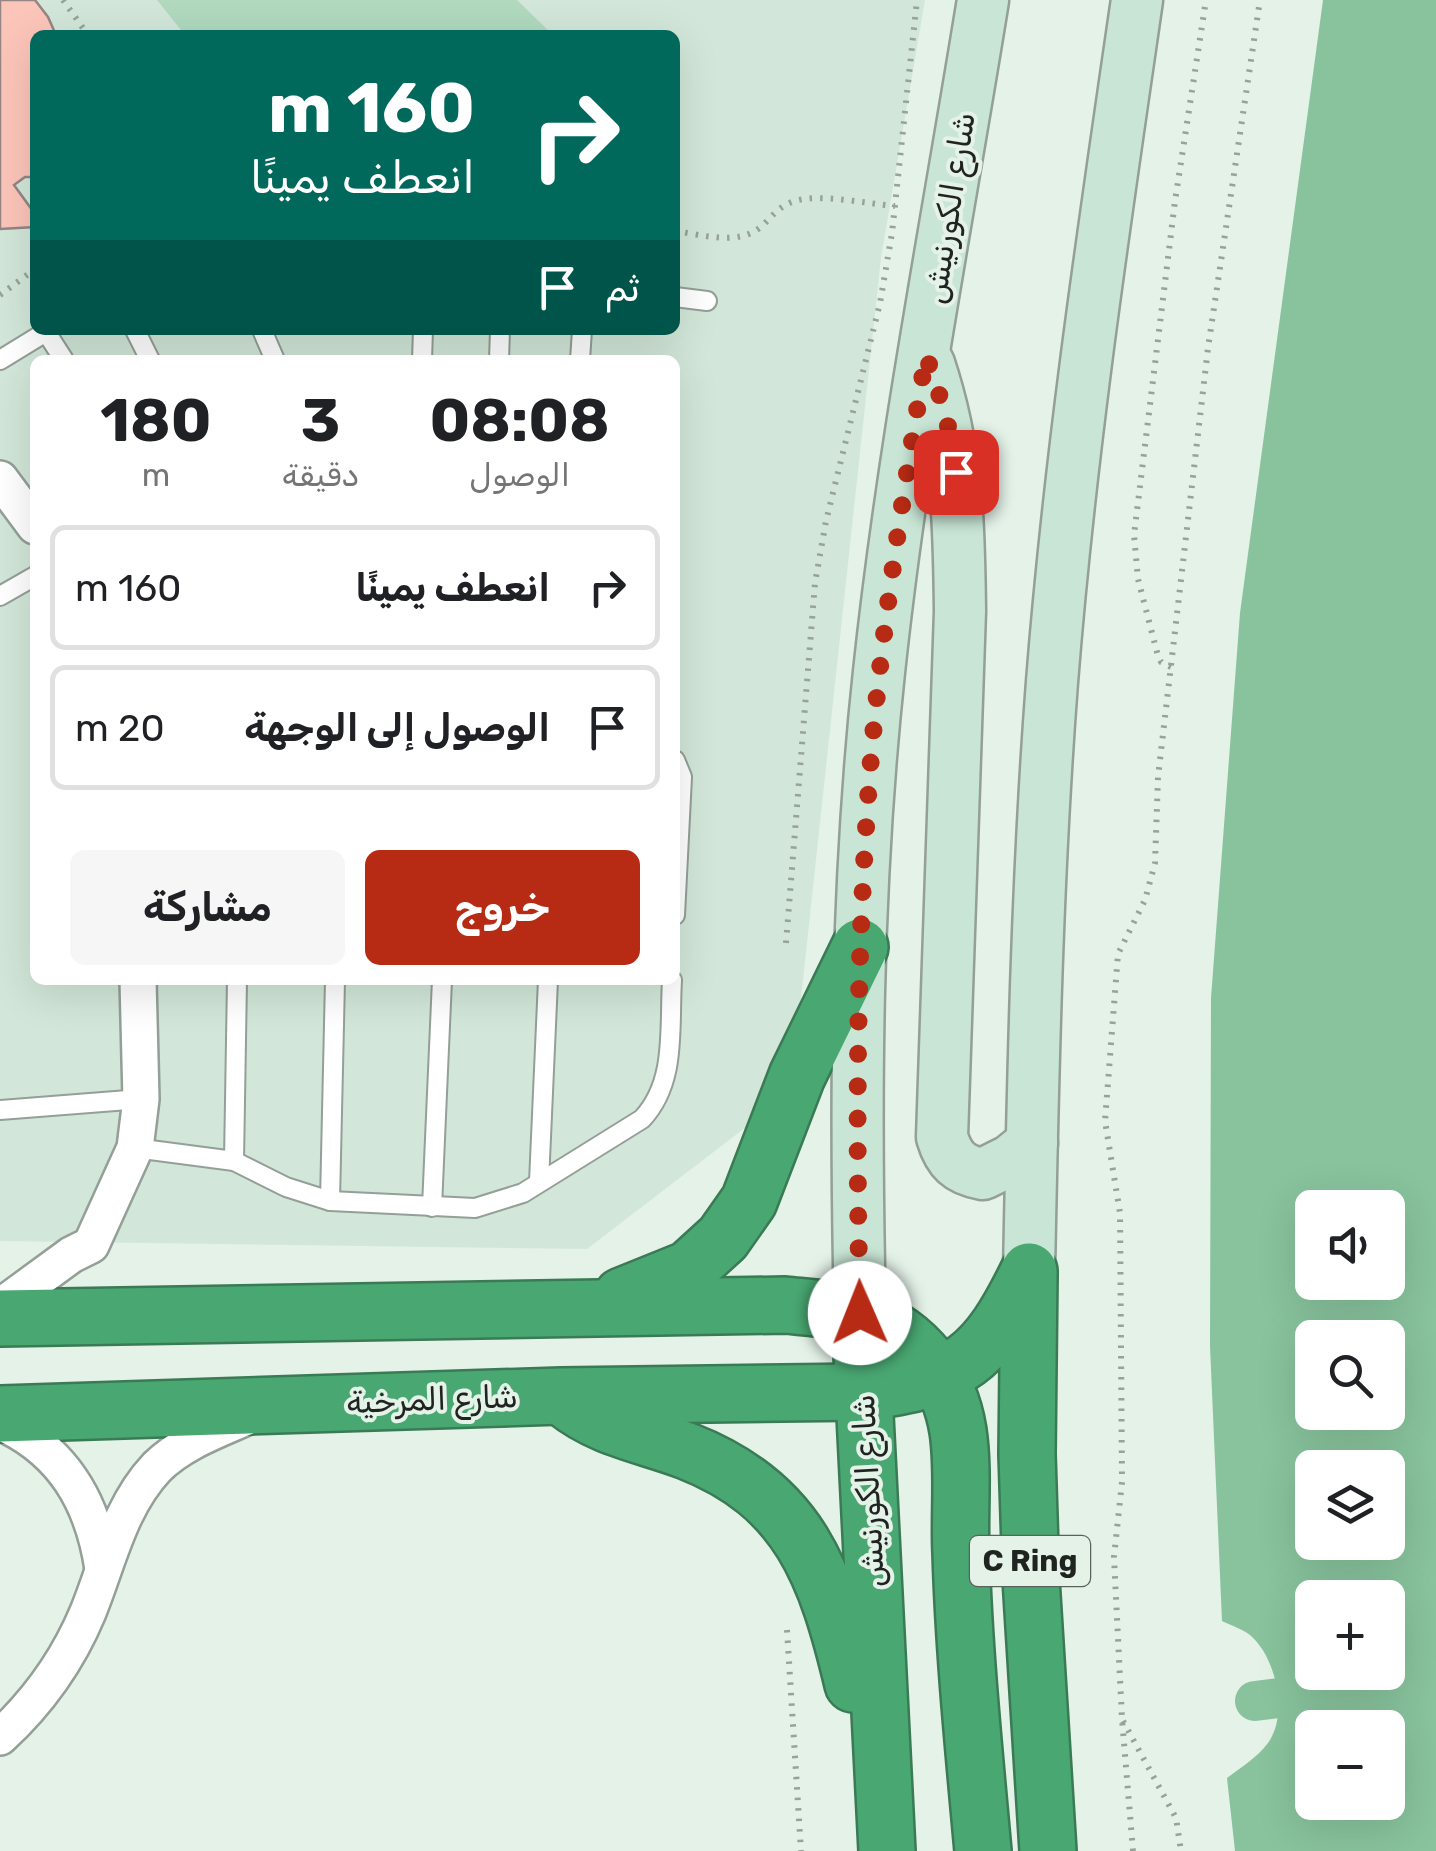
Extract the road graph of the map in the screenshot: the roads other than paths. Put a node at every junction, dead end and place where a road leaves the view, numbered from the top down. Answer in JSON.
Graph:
{"nodes":[{"id":1,"x":983,"y":0,"type":"edge"},
{"id":2,"x":1137,"y":0,"type":"edge"},
{"id":3,"x":680,"y":297,"type":"edge"},
{"id":4,"x":707,"y":301,"type":"dead end"},
{"id":5,"x":41,"y":335,"type":"edge"},
{"id":6,"x":926,"y":355,"type":"junction"},
{"id":7,"x":0,"y":360,"type":"edge"},
{"id":8,"x":0,"y":480,"type":"edge"},
{"id":9,"x":30,"y":519,"type":"edge"},
{"id":10,"x":30,"y":579,"type":"edge"},
{"id":11,"x":0,"y":596,"type":"edge"},
{"id":12,"x":680,"y":772,"type":"edge"},
{"id":13,"x":680,"y":816,"type":"edge"},
{"id":14,"x":860,"y":947,"type":"junction"},
{"id":15,"x":138,"y":985,"type":"edge"},
{"id":16,"x":237,"y":985,"type":"edge"},
{"id":17,"x":334,"y":985,"type":"edge"},
{"id":18,"x":442,"y":985,"type":"edge"},
{"id":19,"x":548,"y":985,"type":"edge"},
{"id":20,"x":672,"y":985,"type":"edge"},
{"id":21,"x":140,"y":1100,"type":"junction"},
{"id":22,"x":0,"y":1110,"type":"edge"},
{"id":23,"x":1032,"y":1143,"type":"junction"},
{"id":24,"x":135,"y":1148,"type":"junction"},
{"id":25,"x":234,"y":1162,"type":"junction"},
{"id":26,"x":539,"y":1182,"type":"junction"},
{"id":27,"x":330,"y":1200,"type":"junction"},
{"id":28,"x":432,"y":1207,"type":"junction"},
{"id":29,"x":1029,"y":1270,"type":"junction"},
{"id":30,"x":0,"y":1306,"type":"edge"},
{"id":31,"x":596,"y":1308,"type":"junction"},
{"id":32,"x":860,"y":1313,"type":"junction"},
{"id":33,"x":0,"y":1318,"type":"edge"},
{"id":34,"x":940,"y":1378,"type":"junction"},
{"id":35,"x":863,"y":1392,"type":"junction"},
{"id":36,"x":561,"y":1396,"type":"junction"},
{"id":37,"x":276,"y":1404,"type":"junction"},
{"id":38,"x":0,"y":1414,"type":"edge"},
{"id":39,"x":0,"y":1422,"type":"edge"},
{"id":40,"x":103,"y":1569,"type":"junction"},
{"id":41,"x":0,"y":1737,"type":"edge"},
{"id":42,"x":880,"y":1768,"type":"junction"},
{"id":43,"x":886,"y":1851,"type":"edge"},
{"id":44,"x":983,"y":1851,"type":"edge"},
{"id":45,"x":1048,"y":1851,"type":"edge"}],
"edges":[{"from":1,"to":6,"type":"main road","name":"شارع الكورنيش"},
{"from":2,"to":23,"type":"main road","number":"C Ring"},
{"from":3,"to":4,"type":"lane"},
{"from":5,"to":7,"type":"lane"},
{"from":6,"to":14,"type":"main road","name":"شارع الكورنيش"},
{"from":6,"to":23,"type":"main road"},
{"from":8,"to":9,"type":"street"},
{"from":10,"to":11,"type":"lane"},
{"from":12,"to":13,"type":"lane"},
{"from":14,"to":31,"type":"highway"},
{"from":14,"to":32,"type":"main road","name":"شارع الكورنيش"},
{"from":15,"to":21,"type":"street"},
{"from":16,"to":25,"type":"lane"},
{"from":17,"to":27,"type":"lane"},
{"from":18,"to":28,"type":"lane"},
{"from":19,"to":26,"type":"lane"},
{"from":20,"to":26,"type":"lane"},
{"from":21,"to":22,"type":"lane"},
{"from":21,"to":24,"type":"street"},
{"from":23,"to":29,"type":"main road","number":"C Ring"},
{"from":24,"to":25,"type":"lane"},
{"from":24,"to":30,"type":"street"},
{"from":25,"to":27,"type":"lane"},
{"from":26,"to":28,"type":"lane"},
{"from":27,"to":28,"type":"lane"},
{"from":29,"to":34,"type":"highway"},
{"from":29,"to":45,"type":"highway","number":"C Ring"},
{"from":31,"to":32,"type":"highway"},
{"from":31,"to":33,"type":"highway"},
{"from":32,"to":34,"type":"highway"},
{"from":32,"to":35,"type":"highway","name":"شارع الكورنيش"},
{"from":34,"to":35,"type":"highway","name":"شارع المرخية"},
{"from":34,"to":44,"type":"highway"},
{"from":35,"to":36,"type":"highway","name":"شارع المرخية"},
{"from":35,"to":42,"type":"highway","name":"شارع الكورنيش"},
{"from":36,"to":37,"type":"highway","name":"شارع المرخية"},
{"from":36,"to":42,"type":"highway"},
{"from":37,"to":38,"type":"highway","name":"شارع المرخية"},
{"from":37,"to":40,"type":"street"},
{"from":39,"to":40,"type":"street"},
{"from":40,"to":41,"type":"street"},
{"from":42,"to":43,"type":"highway","name":"شارع الكورنيش"}]}
